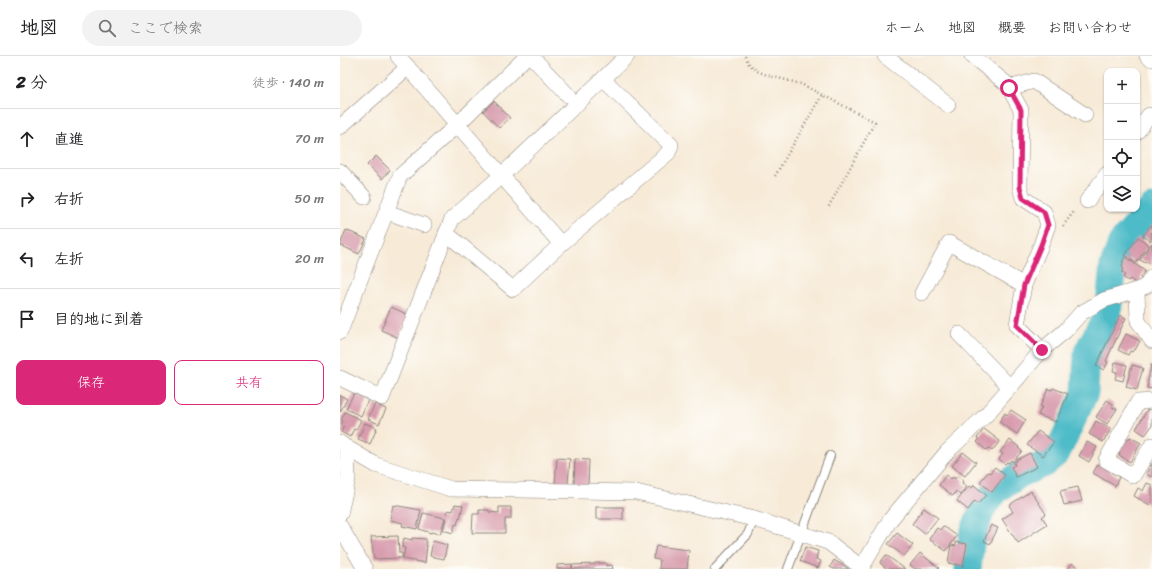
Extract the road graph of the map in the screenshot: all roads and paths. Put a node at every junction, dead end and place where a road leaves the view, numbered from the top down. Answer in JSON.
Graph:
{"nodes":[{"id":1,"x":531,"y":56,"type":"edge"},
{"id":2,"x":627,"y":56,"type":"edge"},
{"id":3,"x":745,"y":56,"type":"edge"},
{"id":4,"x":884,"y":56,"type":"edge"},
{"id":5,"x":972,"y":56,"type":"edge"},
{"id":6,"x":1148,"y":56,"type":"edge"},
{"id":7,"x":519,"y":59,"type":"edge"},
{"id":8,"x":1152,"y":59,"type":"edge"},
{"id":9,"x":403,"y":62,"type":"edge"},
{"id":10,"x":603,"y":78,"type":"junction"},
{"id":11,"x":1009,"y":88,"type":"junction"},
{"id":12,"x":822,"y":95,"type":"junction"},
{"id":13,"x":573,"y":100,"type":"junction"},
{"id":14,"x":948,"y":105,"type":"dead end"},
{"id":15,"x":1085,"y":115,"type":"dead end"},
{"id":16,"x":1152,"y":117,"type":"edge"},
{"id":17,"x":457,"y":125,"type":"junction"},
{"id":18,"x":340,"y":128,"type":"edge"},
{"id":19,"x":1140,"y":128,"type":"edge"},
{"id":20,"x":340,"y":171,"type":"edge"},
{"id":21,"x":501,"y":176,"type":"junction"},
{"id":22,"x":775,"y":176,"type":"dead end"},
{"id":23,"x":1106,"y":176,"type":"edge"},
{"id":24,"x":364,"y":197,"type":"dead end"},
{"id":25,"x":1087,"y":202,"type":"joint"},
{"id":26,"x":828,"y":208,"type":"dead end"},
{"id":27,"x":387,"y":212,"type":"junction"},
{"id":28,"x":424,"y":225,"type":"dead end"},
{"id":29,"x":1061,"y":229,"type":"dead end"},
{"id":30,"x":446,"y":233,"type":"junction"},
{"id":31,"x":561,"y":244,"type":"junction"},
{"id":32,"x":1152,"y":277,"type":"edge"},
{"id":33,"x":1024,"y":285,"type":"junction"},
{"id":34,"x":1137,"y":290,"type":"junction"},
{"id":35,"x":922,"y":293,"type":"dead end"},
{"id":36,"x":340,"y":332,"type":"edge"},
{"id":37,"x":958,"y":334,"type":"dead end"},
{"id":38,"x":1152,"y":341,"type":"edge"},
{"id":39,"x":1042,"y":350,"type":"junction"},
{"id":40,"x":340,"y":378,"type":"edge"},
{"id":41,"x":1010,"y":387,"type":"junction"},
{"id":42,"x":1152,"y":401,"type":"edge"},
{"id":43,"x":343,"y":445,"type":"edge"},
{"id":44,"x":1152,"y":445,"type":"edge"},
{"id":45,"x":830,"y":456,"type":"dead end"},
{"id":46,"x":340,"y":514,"type":"edge"},
{"id":47,"x":754,"y":519,"type":"junction"},
{"id":48,"x":340,"y":526,"type":"edge"},
{"id":49,"x":801,"y":534,"type":"junction"},
{"id":50,"x":861,"y":568,"type":"edge"},
{"id":51,"x":365,"y":569,"type":"edge"},
{"id":52,"x":715,"y":569,"type":"edge"},
{"id":53,"x":788,"y":569,"type":"edge"}],
"edges":[{"from":1,"to":13,"type":"street"},
{"from":2,"to":10,"type":"street"},
{"from":3,"to":12,"type":"path"},
{"from":4,"to":14,"type":"street"},
{"from":5,"to":11,"type":"street"},
{"from":6,"to":8,"type":"street"},
{"from":7,"to":17,"type":"street"},
{"from":9,"to":17,"type":"street"},
{"from":9,"to":18,"type":"street"},
{"from":10,"to":13,"type":"street"},
{"from":10,"to":31,"type":"street"},
{"from":11,"to":15,"type":"street"},
{"from":11,"to":33,"type":"street"},
{"from":12,"to":22,"type":"path"},
{"from":12,"to":26,"type":"path"},
{"from":13,"to":21,"type":"street"},
{"from":16,"to":19,"type":"street"},
{"from":17,"to":21,"type":"street"},
{"from":17,"to":27,"type":"street"},
{"from":20,"to":24,"type":"street"},
{"from":21,"to":30,"type":"street"},
{"from":21,"to":31,"type":"street"},
{"from":23,"to":25,"type":"street"},
{"from":25,"to":29,"type":"path"},
{"from":27,"to":28,"type":"street"},
{"from":27,"to":36,"type":"street"},
{"from":30,"to":31,"type":"street"},
{"from":30,"to":40,"type":"street"},
{"from":32,"to":34,"type":"street"},
{"from":33,"to":35,"type":"street"},
{"from":33,"to":39,"type":"street"},
{"from":34,"to":38,"type":"street"},
{"from":34,"to":39,"type":"street"},
{"from":37,"to":41,"type":"street"},
{"from":39,"to":41,"type":"street"},
{"from":41,"to":50,"type":"street"},
{"from":42,"to":44,"type":"street"},
{"from":43,"to":46,"type":"street"},
{"from":43,"to":47,"type":"street"},
{"from":45,"to":49,"type":"lane"},
{"from":47,"to":49,"type":"street"},
{"from":47,"to":52,"type":"lane"},
{"from":48,"to":51,"type":"street"},
{"from":49,"to":50,"type":"street"},
{"from":49,"to":53,"type":"lane"}]}
